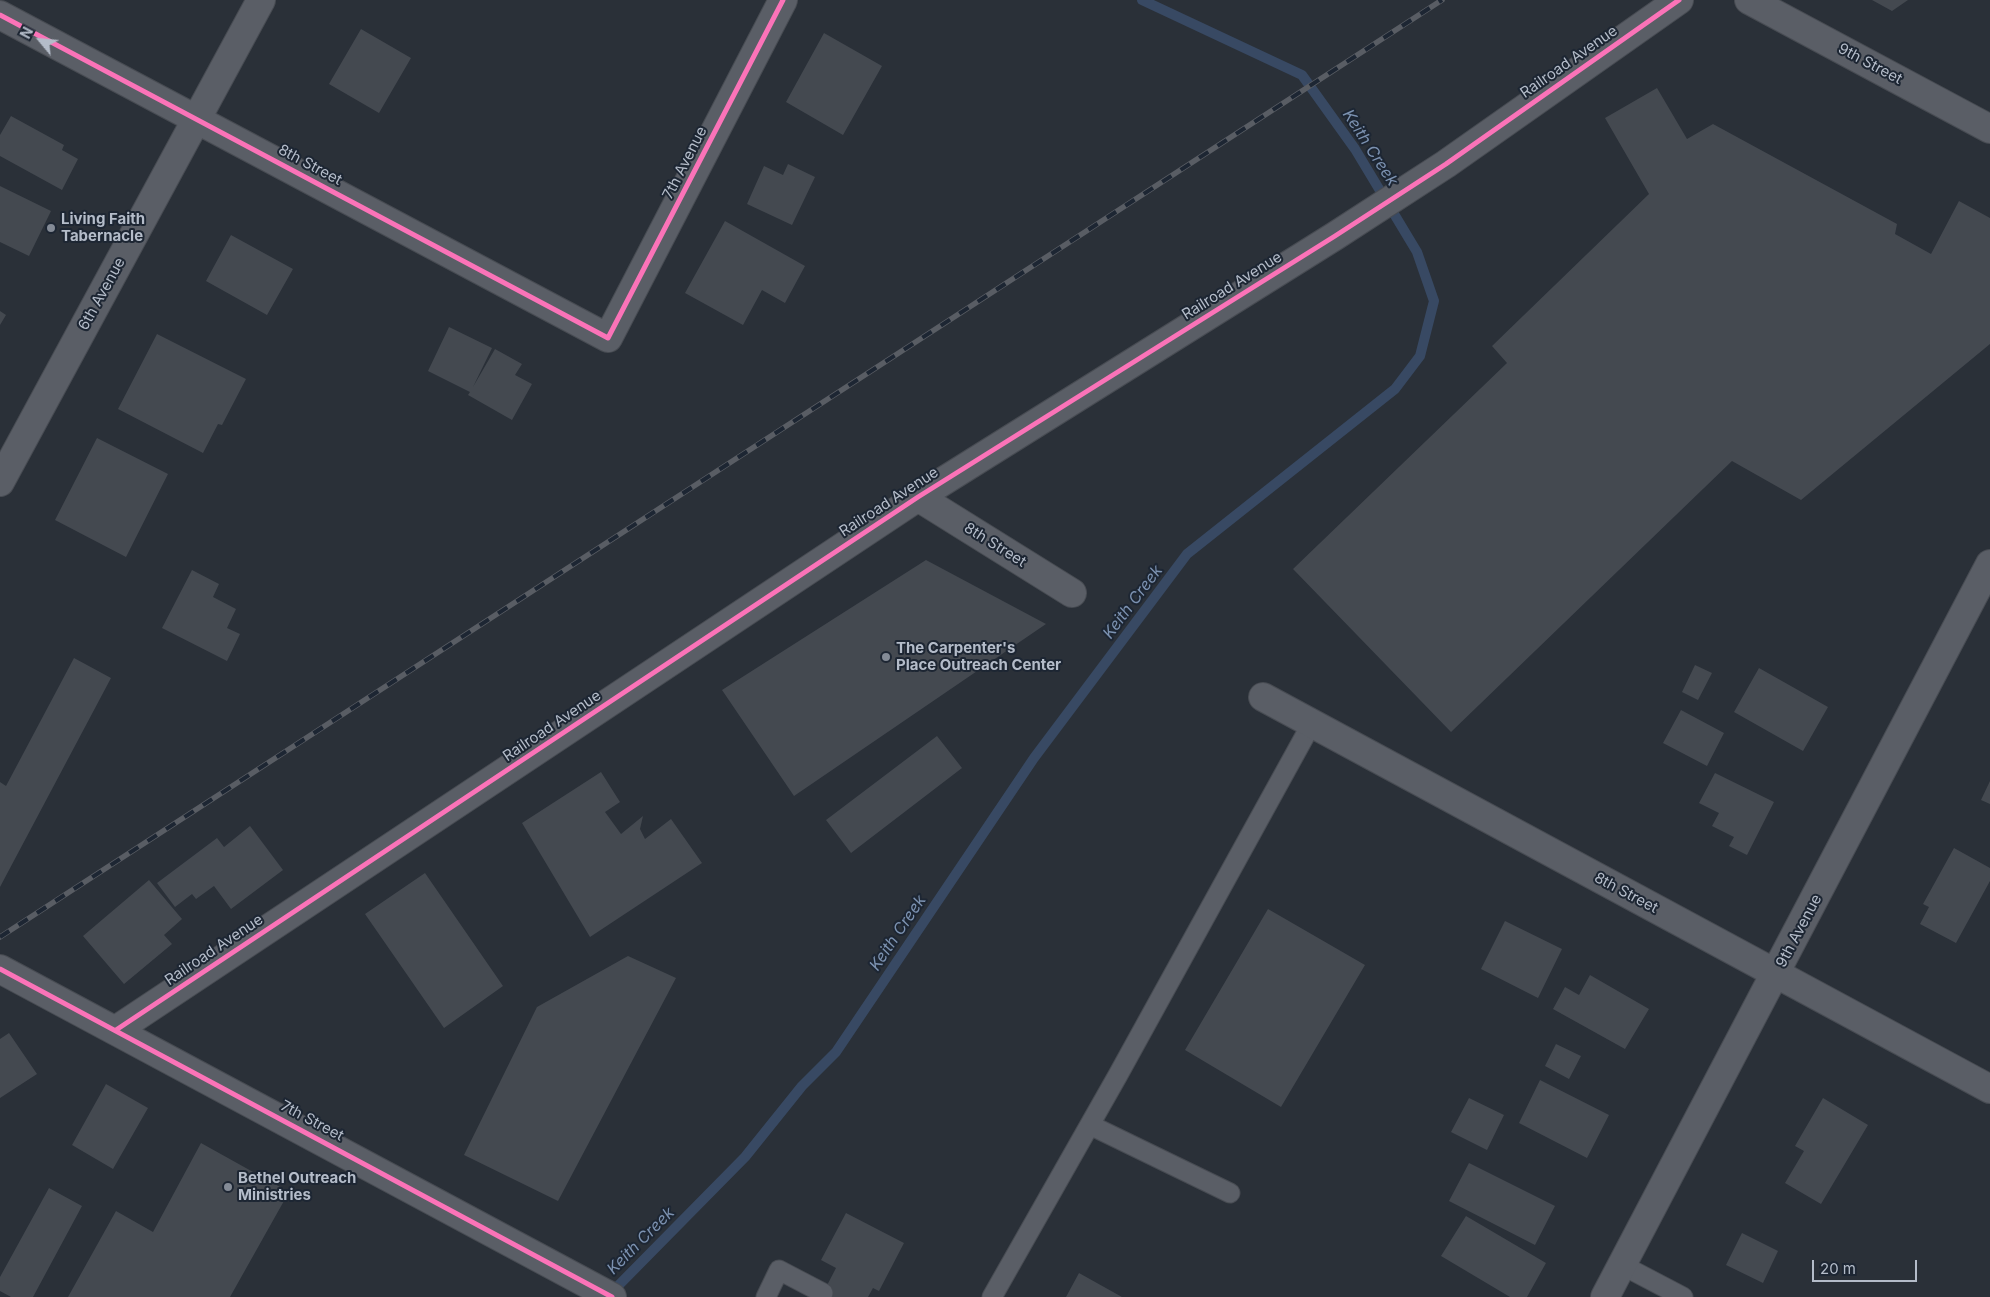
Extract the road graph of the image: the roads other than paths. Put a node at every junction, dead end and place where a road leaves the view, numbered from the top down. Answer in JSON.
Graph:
{"nodes":[{"id":1,"x":261,"y":0,"type":"edge"},
{"id":2,"x":783,"y":0,"type":"edge"},
{"id":3,"x":1679,"y":0,"type":"edge"},
{"id":4,"x":1749,"y":0,"type":"edge"},
{"id":5,"x":0,"y":15,"type":"edge"},
{"id":6,"x":197,"y":120,"type":"junction"},
{"id":7,"x":1990,"y":129,"type":"edge"},
{"id":8,"x":608,"y":338,"type":"joint"},
{"id":9,"x":0,"y":482,"type":"edge"},
{"id":10,"x":918,"y":497,"type":"junction"},
{"id":11,"x":1990,"y":564,"type":"edge"},
{"id":12,"x":1072,"y":593,"type":"dead end"},
{"id":13,"x":1264,"y":697,"type":"dead end"},
{"id":14,"x":1312,"y":723,"type":"junction"},
{"id":15,"x":0,"y":969,"type":"edge"},
{"id":16,"x":1776,"y":974,"type":"junction"},
{"id":17,"x":116,"y":1030,"type":"junction"},
{"id":18,"x":1990,"y":1089,"type":"edge"},
{"id":19,"x":1090,"y":1125,"type":"junction"},
{"id":20,"x":1230,"y":1193,"type":"dead end"},
{"id":21,"x":1622,"y":1265,"type":"junction"},
{"id":22,"x":823,"y":1293,"type":"dead end"},
{"id":23,"x":612,"y":1297,"type":"edge"},
{"id":24,"x":766,"y":1297,"type":"edge"},
{"id":25,"x":992,"y":1297,"type":"edge"},
{"id":26,"x":1605,"y":1297,"type":"edge"},
{"id":27,"x":1683,"y":1297,"type":"edge"}],
"edges":[{"from":1,"to":6,"type":"street","name":"6th Avenue"},
{"from":2,"to":8,"type":"street","name":"7th Avenue"},
{"from":3,"to":10,"type":"street","name":"Railroad Avenue"},
{"from":4,"to":7,"type":"street","name":"9th Street"},
{"from":5,"to":6,"type":"street","name":"8th Street"},
{"from":6,"to":8,"type":"street","name":"8th Street"},
{"from":6,"to":9,"type":"street","name":"6th Avenue"},
{"from":10,"to":12,"type":"street","name":"8th Street"},
{"from":10,"to":17,"type":"street","name":"Railroad Avenue"},
{"from":11,"to":16,"type":"street","name":"9th Avenue"},
{"from":13,"to":14,"type":"street","name":"8th Street"},
{"from":14,"to":16,"type":"street","name":"8th Street"},
{"from":14,"to":19,"type":"lane"},
{"from":15,"to":17,"type":"street","name":"7th Street"},
{"from":16,"to":18,"type":"street","name":"8th Street"},
{"from":16,"to":21,"type":"street","name":"9th Avenue"},
{"from":17,"to":23,"type":"street","name":"7th Street"},
{"from":19,"to":20,"type":"lane"},
{"from":19,"to":25,"type":"lane"},
{"from":21,"to":26,"type":"street","name":"9th Avenue"},
{"from":21,"to":27,"type":"lane"},
{"from":22,"to":24,"type":"lane"}]}
